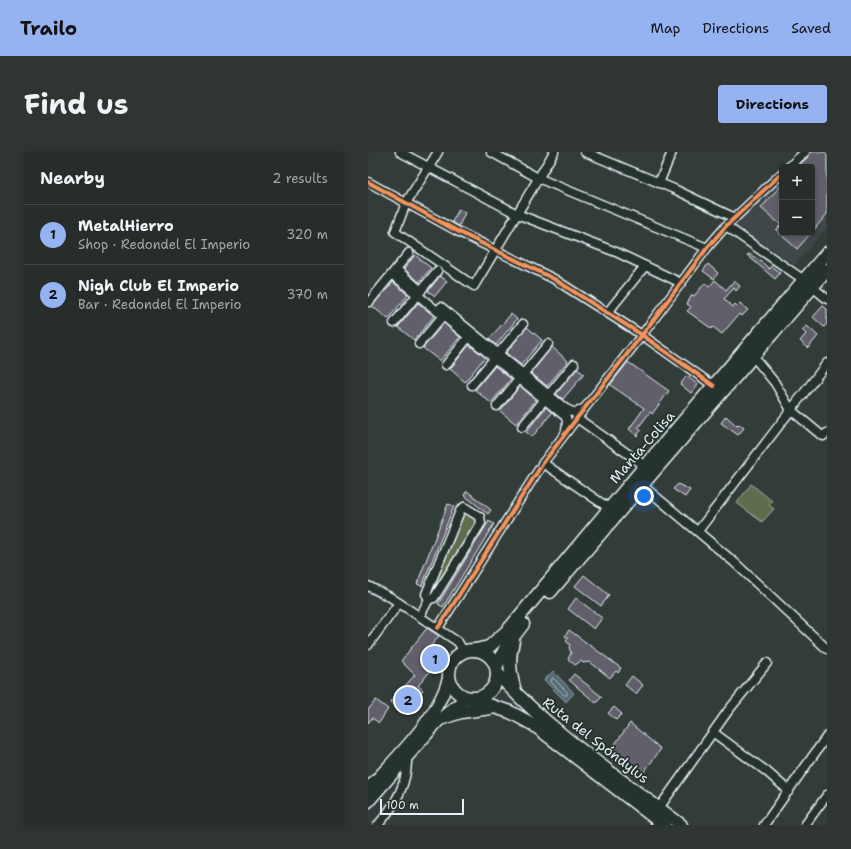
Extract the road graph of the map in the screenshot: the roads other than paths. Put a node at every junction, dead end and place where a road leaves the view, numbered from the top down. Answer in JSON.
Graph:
{"nodes":[{"id":1,"x":400,"y":152,"type":"edge"},
{"id":2,"x":438,"y":152,"type":"edge"},
{"id":3,"x":491,"y":152,"type":"edge"},
{"id":4,"x":554,"y":152,"type":"edge"},
{"id":5,"x":585,"y":152,"type":"edge"},
{"id":6,"x":672,"y":152,"type":"edge"},
{"id":7,"x":805,"y":152,"type":"edge"},
{"id":8,"x":792,"y":164,"type":"edge"},
{"id":9,"x":429,"y":167,"type":"junction"},
{"id":10,"x":779,"y":176,"type":"edge"},
{"id":11,"x":538,"y":178,"type":"junction"},
{"id":12,"x":368,"y":182,"type":"edge"},
{"id":13,"x":659,"y":183,"type":"junction"},
{"id":14,"x":406,"y":203,"type":"junction"},
{"id":15,"x":517,"y":214,"type":"junction"},
{"id":16,"x":735,"y":218,"type":"junction"},
{"id":17,"x":726,"y":226,"type":"junction"},
{"id":18,"x":707,"y":248,"type":"junction"},
{"id":19,"x":495,"y":251,"type":"junction"},
{"id":20,"x":409,"y":253,"type":"dead end"},
{"id":21,"x":827,"y":254,"type":"edge"},
{"id":22,"x":645,"y":266,"type":"junction"},
{"id":23,"x":827,"y":270,"type":"edge"},
{"id":24,"x":437,"y":271,"type":"dead end"},
{"id":25,"x":394,"y":272,"type":"junction"},
{"id":26,"x":681,"y":283,"type":"junction"},
{"id":27,"x":808,"y":283,"type":"junction"},
{"id":28,"x":419,"y":293,"type":"junction"},
{"id":29,"x":827,"y":299,"type":"edge"},
{"id":30,"x":369,"y":302,"type":"edge"},
{"id":31,"x":608,"y":312,"type":"junction"},
{"id":32,"x":445,"y":314,"type":"junction"},
{"id":33,"x":394,"y":323,"type":"dead end"},
{"id":34,"x":522,"y":324,"type":"dead end"},
{"id":35,"x":765,"y":334,"type":"junction"},
{"id":36,"x":470,"y":335,"type":"junction"},
{"id":37,"x":642,"y":335,"type":"junction"},
{"id":38,"x":420,"y":344,"type":"dead end"},
{"id":39,"x":548,"y":344,"type":"dead end"},
{"id":40,"x":496,"y":356,"type":"junction"},
{"id":41,"x":753,"y":356,"type":"junction"},
{"id":42,"x":827,"y":363,"type":"edge"},
{"id":43,"x":574,"y":364,"type":"dead end"},
{"id":44,"x":446,"y":365,"type":"dead end"},
{"id":45,"x":522,"y":377,"type":"junction"},
{"id":46,"x":472,"y":385,"type":"dead end"},
{"id":47,"x":714,"y":386,"type":"junction"},
{"id":48,"x":546,"y":397,"type":"junction"},
{"id":49,"x":497,"y":406,"type":"dead end"},
{"id":50,"x":584,"y":408,"type":"junction"},
{"id":51,"x":791,"y":410,"type":"junction"},
{"id":52,"x":563,"y":411,"type":"junction"},
{"id":53,"x":577,"y":418,"type":"junction"},
{"id":54,"x":522,"y":427,"type":"dead end"},
{"id":55,"x":566,"y":432,"type":"junction"},
{"id":56,"x":827,"y":433,"type":"edge"},
{"id":57,"x":542,"y":463,"type":"junction"},
{"id":58,"x":649,"y":468,"type":"junction"},
{"id":59,"x":642,"y":485,"type":"junction"},
{"id":60,"x":613,"y":511,"type":"junction"},
{"id":61,"x":698,"y":531,"type":"junction"},
{"id":62,"x":368,"y":586,"type":"edge"},
{"id":63,"x":429,"y":599,"type":"junction"},
{"id":64,"x":399,"y":603,"type":"junction"},
{"id":65,"x":420,"y":616,"type":"junction"},
{"id":66,"x":438,"y":628,"type":"junction"},
{"id":67,"x":514,"y":636,"type":"junction"},
{"id":68,"x":368,"y":645,"type":"edge"},
{"id":69,"x":827,"y":649,"type":"edge"},
{"id":70,"x":469,"y":651,"type":"junction"},
{"id":71,"x":767,"y":663,"type":"dead end"},
{"id":72,"x":497,"y":670,"type":"junction"},
{"id":73,"x":449,"y":676,"type":"junction"},
{"id":74,"x":516,"y":694,"type":"junction"},
{"id":75,"x":468,"y":698,"type":"junction"},
{"id":76,"x":498,"y":708,"type":"junction"},
{"id":77,"x":440,"y":719,"type":"junction"},
{"id":78,"x":714,"y":733,"type":"junction"},
{"id":79,"x":827,"y":736,"type":"edge"},
{"id":80,"x":407,"y":757,"type":"junction"},
{"id":81,"x":605,"y":773,"type":"junction"},
{"id":82,"x":368,"y":789,"type":"edge"},
{"id":83,"x":789,"y":791,"type":"junction"},
{"id":84,"x":827,"y":795,"type":"edge"},
{"id":85,"x":368,"y":802,"type":"edge"},
{"id":86,"x":659,"y":808,"type":"junction"},
{"id":87,"x":378,"y":825,"type":"edge"},
{"id":88,"x":664,"y":825,"type":"edge"},
{"id":89,"x":681,"y":825,"type":"edge"},
{"id":90,"x":764,"y":825,"type":"edge"},
{"id":91,"x":805,"y":825,"type":"edge"}],
"edges":[{"from":1,"to":9,"type":"street"},
{"from":2,"to":9,"type":"street"},
{"from":3,"to":11,"type":"street"},
{"from":4,"to":11,"type":"street"},
{"from":5,"to":13,"type":"street"},
{"from":6,"to":13,"type":"street"},
{"from":7,"to":8,"type":"street"},
{"from":9,"to":14,"type":"street"},
{"from":9,"to":15,"type":"street"},
{"from":10,"to":16,"type":"street"},
{"from":11,"to":15,"type":"street"},
{"from":11,"to":18,"type":"street"},
{"from":12,"to":14,"type":"street"},
{"from":13,"to":16,"type":"street"},
{"from":14,"to":19,"type":"street"},
{"from":14,"to":19,"type":"street"},
{"from":15,"to":19,"type":"street"},
{"from":15,"to":22,"type":"street"},
{"from":16,"to":17,"type":"street"},
{"from":17,"to":18,"type":"street"},
{"from":17,"to":27,"type":"street"},
{"from":18,"to":26,"type":"street"},
{"from":19,"to":31,"type":"street"},
{"from":20,"to":25,"type":"street"},
{"from":21,"to":27,"type":"highway","name":"Manta-Colisa"},
{"from":22,"to":26,"type":"street"},
{"from":22,"to":31,"type":"street"},
{"from":23,"to":27,"type":"highway","name":"Manta-Colisa"},
{"from":24,"to":28,"type":"street"},
{"from":25,"to":28,"type":"street"},
{"from":25,"to":30,"type":"street"},
{"from":26,"to":37,"type":"street"},
{"from":27,"to":29,"type":"street"},
{"from":27,"to":35,"type":"highway","name":"Manta-Colisa"},
{"from":28,"to":32,"type":"street"},
{"from":28,"to":33,"type":"street"},
{"from":31,"to":37,"type":"street"},
{"from":32,"to":36,"type":"street"},
{"from":32,"to":38,"type":"street"},
{"from":34,"to":40,"type":"street"},
{"from":35,"to":41,"type":"highway","name":"Manta-Colisa"},
{"from":35,"to":47,"type":"highway","name":"Manta-Colisa"},
{"from":36,"to":40,"type":"street"},
{"from":36,"to":44,"type":"street"},
{"from":37,"to":47,"type":"street"},
{"from":37,"to":50,"type":"street"},
{"from":39,"to":45,"type":"street"},
{"from":40,"to":45,"type":"street"},
{"from":40,"to":46,"type":"street"},
{"from":41,"to":51,"type":"street"},
{"from":41,"to":58,"type":"highway","name":"Manta-Colisa"},
{"from":42,"to":51,"type":"street"},
{"from":43,"to":48,"type":"street"},
{"from":45,"to":48,"type":"street"},
{"from":45,"to":49,"type":"street"},
{"from":47,"to":58,"type":"highway","name":"Manta-Colisa"},
{"from":48,"to":52,"type":"street"},
{"from":48,"to":54,"type":"street"},
{"from":50,"to":52,"type":"street"},
{"from":50,"to":53,"type":"street"},
{"from":51,"to":56,"type":"street"},
{"from":51,"to":61,"type":"street"},
{"from":52,"to":55,"type":"street"},
{"from":53,"to":55,"type":"street"},
{"from":53,"to":58,"type":"street"},
{"from":55,"to":57,"type":"street"},
{"from":57,"to":60,"type":"street"},
{"from":57,"to":66,"type":"street"},
{"from":58,"to":59,"type":"highway","name":"Manta-Colisa"},
{"from":58,"to":60,"type":"highway","name":"Manta-Colisa"},
{"from":59,"to":60,"type":"highway","name":"Manta-Colisa"},
{"from":59,"to":61,"type":"street"},
{"from":60,"to":67,"type":"highway","name":"Manta-Colisa"},
{"from":60,"to":70,"type":"highway","name":"Manta-Colisa"},
{"from":61,"to":69,"type":"street"},
{"from":62,"to":64,"type":"street"},
{"from":63,"to":63,"type":"street"},
{"from":63,"to":65,"type":"street"},
{"from":64,"to":65,"type":"street"},
{"from":64,"to":68,"type":"street"},
{"from":65,"to":66,"type":"street"},
{"from":66,"to":70,"type":"street"},
{"from":67,"to":72,"type":"highway","name":"Manta-Colisa"},
{"from":67,"to":74,"type":"highway"},
{"from":70,"to":72,"type":"highway"},
{"from":70,"to":73,"type":"highway"},
{"from":71,"to":78,"type":"street"},
{"from":72,"to":74,"type":"highway","name":"Ruta del Spóndylus"},
{"from":72,"to":75,"type":"highway"},
{"from":73,"to":75,"type":"highway"},
{"from":73,"to":82,"type":"main road"},
{"from":74,"to":81,"type":"highway","name":"Ruta del Spóndylus"},
{"from":75,"to":76,"type":"highway","name":"Ruta del Spóndylus"},
{"from":75,"to":77,"type":"main road"},
{"from":76,"to":77,"type":"highway"},
{"from":76,"to":81,"type":"highway","name":"Ruta del Spóndylus"},
{"from":77,"to":80,"type":"main road"},
{"from":78,"to":83,"type":"street"},
{"from":78,"to":86,"type":"street"},
{"from":79,"to":83,"type":"street"},
{"from":80,"to":85,"type":"main road"},
{"from":80,"to":87,"type":"street"},
{"from":81,"to":86,"type":"highway","name":"Ruta del Spóndylus"},
{"from":81,"to":88,"type":"highway","name":"Ruta del Spóndylus"},
{"from":83,"to":90,"type":"street"},
{"from":84,"to":91,"type":"street"},
{"from":86,"to":89,"type":"highway","name":"Ruta del Spóndylus"}]}
